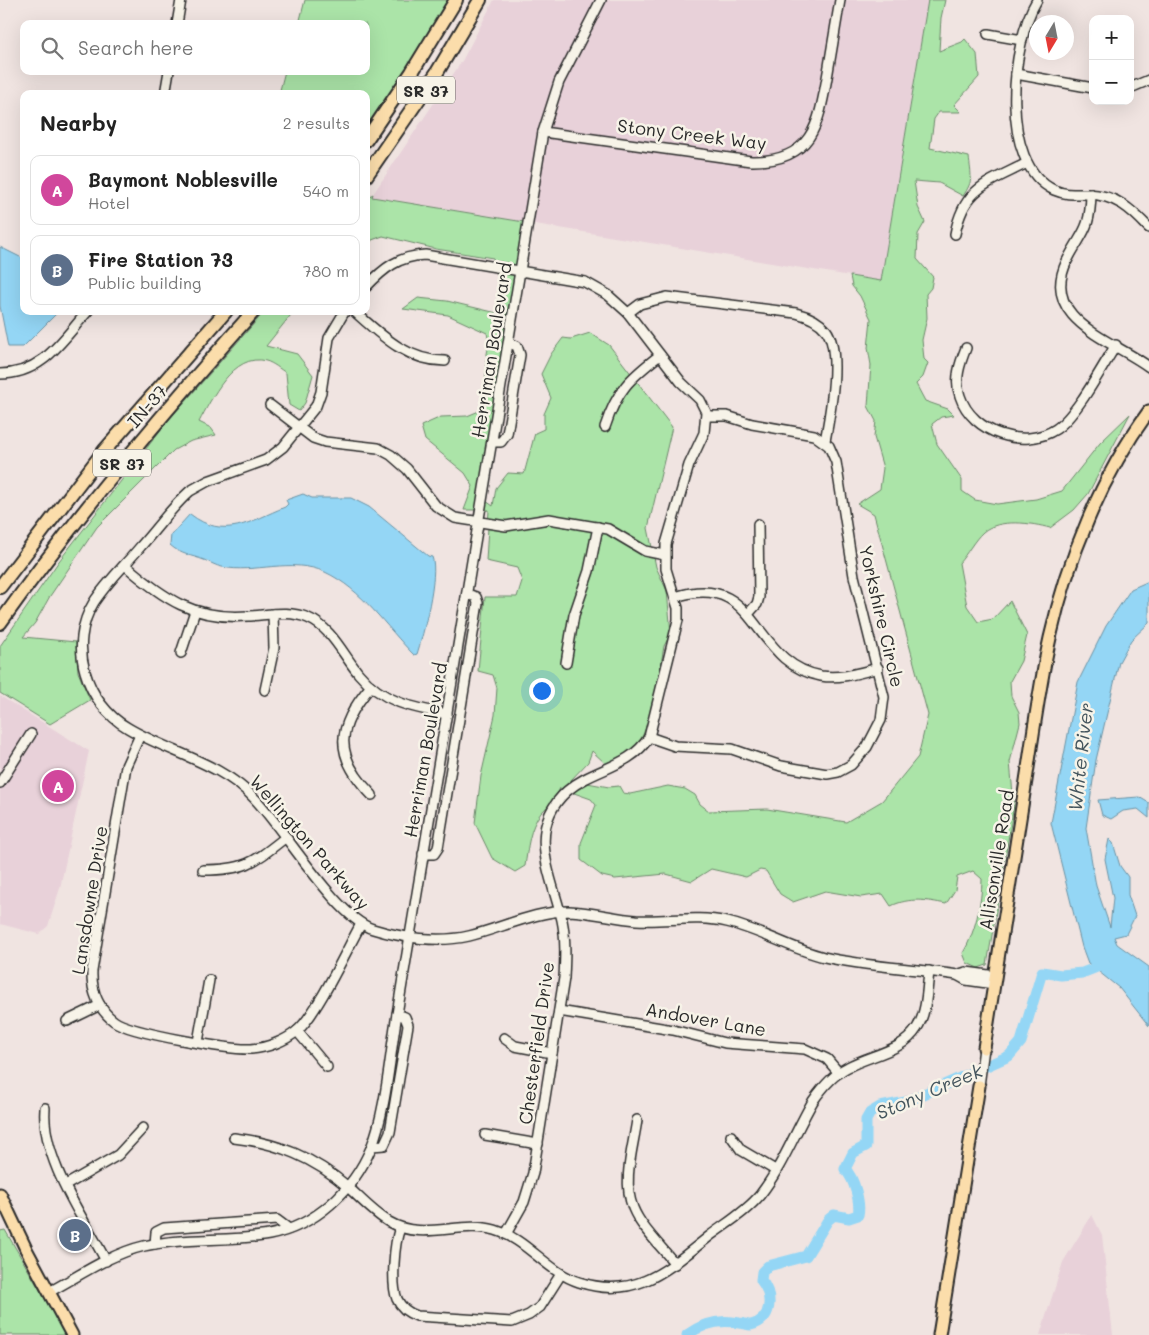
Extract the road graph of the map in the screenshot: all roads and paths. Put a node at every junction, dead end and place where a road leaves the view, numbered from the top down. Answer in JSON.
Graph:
{"nodes":[{"id":1,"x":181,"y":0,"type":"edge"},
{"id":2,"x":456,"y":0,"type":"edge"},
{"id":3,"x":480,"y":0,"type":"edge"},
{"id":4,"x":601,"y":0,"type":"edge"},
{"id":5,"x":840,"y":0,"type":"edge"},
{"id":6,"x":1036,"y":0,"type":"edge"},
{"id":7,"x":178,"y":20,"type":"edge"},
{"id":8,"x":988,"y":34,"type":"dead end"},
{"id":9,"x":1022,"y":40,"type":"junction"},
{"id":10,"x":1016,"y":74,"type":"junction"},
{"id":11,"x":168,"y":75,"type":"edge"},
{"id":12,"x":1149,"y":80,"type":"edge"},
{"id":13,"x":1134,"y":86,"type":"edge"},
{"id":14,"x":1089,"y":87,"type":"edge"},
{"id":15,"x":166,"y":90,"type":"edge"},
{"id":16,"x":543,"y":132,"type":"junction"},
{"id":17,"x":370,"y":134,"type":"edge"},
{"id":18,"x":1027,"y":164,"type":"junction"},
{"id":19,"x":370,"y":170,"type":"edge"},
{"id":20,"x":1090,"y":194,"type":"junction"},
{"id":21,"x":1149,"y":228,"type":"edge"},
{"id":22,"x":955,"y":234,"type":"dead end"},
{"id":23,"x":521,"y":270,"type":"junction"},
{"id":24,"x":370,"y":283,"type":"edge"},
{"id":25,"x":628,"y":313,"type":"junction"},
{"id":26,"x":84,"y":315,"type":"edge"},
{"id":27,"x":223,"y":315,"type":"edge"},
{"id":28,"x":250,"y":315,"type":"edge"},
{"id":29,"x":343,"y":315,"type":"edge"},
{"id":30,"x":359,"y":315,"type":"edge"},
{"id":31,"x":509,"y":343,"type":"junction"},
{"id":32,"x":1116,"y":345,"type":"junction"},
{"id":33,"x":966,"y":348,"type":"dead end"},
{"id":34,"x":660,"y":355,"type":"junction"},
{"id":35,"x":445,"y":361,"type":"dead end"},
{"id":36,"x":1149,"y":367,"type":"edge"},
{"id":37,"x":0,"y":374,"type":"edge"},
{"id":38,"x":270,"y":405,"type":"dead end"},
{"id":39,"x":1149,"y":410,"type":"edge"},
{"id":40,"x":707,"y":416,"type":"junction"},
{"id":41,"x":605,"y":427,"type":"dead end"},
{"id":42,"x":299,"y":428,"type":"junction"},
{"id":43,"x":825,"y":440,"type":"junction"},
{"id":44,"x":492,"y":442,"type":"junction"},
{"id":45,"x":479,"y":523,"type":"junction"},
{"id":46,"x":758,"y":524,"type":"dead end"},
{"id":47,"x":598,"y":528,"type":"junction"},
{"id":48,"x":665,"y":555,"type":"junction"},
{"id":49,"x":125,"y":565,"type":"junction"},
{"id":50,"x":0,"y":588,"type":"edge"},
{"id":51,"x":467,"y":594,"type":"junction"},
{"id":52,"x":675,"y":597,"type":"junction"},
{"id":53,"x":195,"y":611,"type":"junction"},
{"id":54,"x":273,"y":614,"type":"junction"},
{"id":55,"x":748,"y":614,"type":"junction"},
{"id":56,"x":0,"y":623,"type":"edge"},
{"id":57,"x":181,"y":653,"type":"dead end"},
{"id":58,"x":566,"y":663,"type":"dead end"},
{"id":59,"x":878,"y":668,"type":"junction"},
{"id":60,"x":371,"y":686,"type":"junction"},
{"id":61,"x":265,"y":690,"type":"dead end"},
{"id":62,"x":447,"y":714,"type":"junction"},
{"id":63,"x":30,"y":734,"type":"dead end"},
{"id":64,"x":140,"y":735,"type":"junction"},
{"id":65,"x":649,"y":737,"type":"junction"},
{"id":66,"x":0,"y":783,"type":"edge"},
{"id":67,"x":372,"y":795,"type":"dead end"},
{"id":68,"x":286,"y":837,"type":"junction"},
{"id":69,"x":424,"y":854,"type":"junction"},
{"id":70,"x":203,"y":870,"type":"dead end"},
{"id":71,"x":559,"y":912,"type":"junction"},
{"id":72,"x":361,"y":924,"type":"junction"},
{"id":73,"x":410,"y":936,"type":"junction"},
{"id":74,"x":930,"y":971,"type":"junction"},
{"id":75,"x":209,"y":980,"type":"dead end"},
{"id":76,"x":995,"y":980,"type":"junction"},
{"id":77,"x":100,"y":1005,"type":"junction"},
{"id":78,"x":559,"y":1011,"type":"junction"},
{"id":79,"x":397,"y":1014,"type":"junction"},
{"id":80,"x":67,"y":1021,"type":"dead end"},
{"id":81,"x":297,"y":1031,"type":"junction"},
{"id":82,"x":504,"y":1038,"type":"dead end"},
{"id":83,"x":198,"y":1042,"type":"junction"},
{"id":84,"x":984,"y":1048,"type":"joint"},
{"id":85,"x":552,"y":1053,"type":"junction"},
{"id":86,"x":327,"y":1067,"type":"dead end"},
{"id":87,"x":839,"y":1073,"type":"junction"},
{"id":88,"x":979,"y":1086,"type":"joint"},
{"id":89,"x":45,"y":1108,"type":"dead end"},
{"id":90,"x":637,"y":1120,"type":"dead end"},
{"id":91,"x":143,"y":1128,"type":"dead end"},
{"id":92,"x":485,"y":1135,"type":"dead end"},
{"id":93,"x":731,"y":1136,"type":"dead end"},
{"id":94,"x":234,"y":1138,"type":"dead end"},
{"id":95,"x":538,"y":1144,"type":"junction"},
{"id":96,"x":372,"y":1146,"type":"junction"},
{"id":97,"x":776,"y":1170,"type":"junction"},
{"id":98,"x":66,"y":1185,"type":"junction"},
{"id":99,"x":348,"y":1187,"type":"junction"},
{"id":100,"x":0,"y":1194,"type":"edge"},
{"id":101,"x":400,"y":1228,"type":"junction"},
{"id":102,"x":289,"y":1229,"type":"junction"},
{"id":103,"x":506,"y":1234,"type":"junction"},
{"id":104,"x":156,"y":1244,"type":"junction"},
{"id":105,"x":106,"y":1261,"type":"junction"},
{"id":106,"x":675,"y":1264,"type":"junction"},
{"id":107,"x":561,"y":1274,"type":"junction"},
{"id":108,"x":49,"y":1292,"type":"junction"},
{"id":109,"x":72,"y":1335,"type":"edge"},
{"id":110,"x":938,"y":1335,"type":"edge"}],
"edges":[{"from":1,"to":7,"type":"street"},
{"from":2,"to":17,"type":"highway","number":"SR 37"},
{"from":3,"to":19,"type":"highway","number":"SR 37"},
{"from":4,"to":16,"type":"street","name":"Herriman Boulevard"},
{"from":5,"to":16,"type":"street","name":"Stony Creek Way"},
{"from":6,"to":9,"type":"street"},
{"from":8,"to":9,"type":"street"},
{"from":9,"to":10,"type":"street"},
{"from":10,"to":14,"type":"street"},
{"from":10,"to":18,"type":"street"},
{"from":11,"to":15,"type":"street"},
{"from":12,"to":13,"type":"street"},
{"from":16,"to":23,"type":"street","name":"Herriman Boulevard"},
{"from":18,"to":20,"type":"street"},
{"from":18,"to":22,"type":"street"},
{"from":20,"to":21,"type":"street"},
{"from":20,"to":32,"type":"street"},
{"from":23,"to":24,"type":"street"},
{"from":23,"to":25,"type":"street"},
{"from":23,"to":31,"type":"street","name":"Herriman Boulevard"},
{"from":25,"to":34,"type":"street"},
{"from":25,"to":43,"type":"street"},
{"from":26,"to":37,"type":"street"},
{"from":27,"to":50,"type":"highway","name":"IN-37","number":"SR 37"},
{"from":28,"to":56,"type":"highway","name":"IN-37","number":"SR 37"},
{"from":29,"to":42,"type":"street","name":"Wellington Parkway"},
{"from":30,"to":35,"type":"street"},
{"from":31,"to":44,"type":"street","name":"Herriman Boulevard"},
{"from":31,"to":44,"type":"street"},
{"from":32,"to":33,"type":"street"},
{"from":32,"to":36,"type":"street"},
{"from":34,"to":40,"type":"street"},
{"from":34,"to":41,"type":"street"},
{"from":38,"to":42,"type":"street"},
{"from":39,"to":76,"type":"main road","name":"Allisonville Road"},
{"from":40,"to":43,"type":"street"},
{"from":40,"to":48,"type":"street","name":"Chesterfield Drive"},
{"from":42,"to":45,"type":"street"},
{"from":42,"to":49,"type":"street","name":"Wellington Parkway"},
{"from":43,"to":59,"type":"street","name":"Yorkshire Circle"},
{"from":44,"to":45,"type":"street","name":"Herriman Boulevard"},
{"from":45,"to":47,"type":"street"},
{"from":45,"to":51,"type":"street","name":"Herriman Boulevard"},
{"from":46,"to":55,"type":"street"},
{"from":47,"to":48,"type":"street"},
{"from":47,"to":58,"type":"street"},
{"from":48,"to":52,"type":"street","name":"Chesterfield Drive"},
{"from":49,"to":53,"type":"street"},
{"from":49,"to":64,"type":"street","name":"Wellington Parkway"},
{"from":51,"to":62,"type":"street","name":"Herriman Boulevard"},
{"from":51,"to":69,"type":"street"},
{"from":52,"to":55,"type":"street"},
{"from":52,"to":65,"type":"street","name":"Chesterfield Drive"},
{"from":53,"to":54,"type":"street"},
{"from":53,"to":57,"type":"street"},
{"from":54,"to":60,"type":"street"},
{"from":54,"to":61,"type":"street"},
{"from":55,"to":59,"type":"street"},
{"from":59,"to":65,"type":"street","name":"Yorkshire Circle"},
{"from":60,"to":62,"type":"street"},
{"from":60,"to":67,"type":"street"},
{"from":62,"to":69,"type":"street","name":"Herriman Boulevard"},
{"from":63,"to":66,"type":"street"},
{"from":64,"to":68,"type":"street","name":"Wellington Parkway"},
{"from":64,"to":77,"type":"street","name":"Lansdowne Drive"},
{"from":65,"to":71,"type":"street","name":"Chesterfield Drive"},
{"from":68,"to":70,"type":"street"},
{"from":68,"to":72,"type":"street","name":"Wellington Parkway"},
{"from":69,"to":73,"type":"street","name":"Herriman Boulevard"},
{"from":71,"to":73,"type":"street","name":"Wellington Parkway"},
{"from":71,"to":74,"type":"street","name":"Wellington Parkway"},
{"from":71,"to":78,"type":"street","name":"Chesterfield Drive"},
{"from":72,"to":73,"type":"street","name":"Wellington Parkway"},
{"from":72,"to":81,"type":"street","name":"Lansdowne Drive"},
{"from":73,"to":79,"type":"street","name":"Herriman Boulevard"},
{"from":74,"to":76,"type":"street","name":"Wellington Parkway"},
{"from":74,"to":87,"type":"street"},
{"from":75,"to":83,"type":"street"},
{"from":76,"to":84,"type":"main road","name":"Allisonville Road"},
{"from":77,"to":80,"type":"street"},
{"from":77,"to":83,"type":"street","name":"Lansdowne Drive"},
{"from":78,"to":85,"type":"street","name":"Chesterfield Drive"},
{"from":78,"to":87,"type":"street","name":"Andover Lane"},
{"from":79,"to":96,"type":"street","name":"Herriman Boulevard"},
{"from":79,"to":96,"type":"street"},
{"from":81,"to":83,"type":"street","name":"Lansdowne Drive"},
{"from":81,"to":86,"type":"street"},
{"from":82,"to":85,"type":"street"},
{"from":84,"to":88,"type":"street","name":"Allisonville Road"},
{"from":85,"to":95,"type":"street","name":"Chesterfield Drive"},
{"from":87,"to":97,"type":"street"},
{"from":88,"to":110,"type":"main road","name":"Allisonville Road"},
{"from":89,"to":98,"type":"street"},
{"from":90,"to":106,"type":"street"},
{"from":91,"to":98,"type":"street"},
{"from":92,"to":95,"type":"street"},
{"from":93,"to":97,"type":"street"},
{"from":94,"to":99,"type":"street"},
{"from":95,"to":103,"type":"street","name":"Chesterfield Drive"},
{"from":96,"to":99,"type":"street","name":"Herriman Boulevard"},
{"from":97,"to":106,"type":"street"},
{"from":98,"to":105,"type":"street"},
{"from":99,"to":101,"type":"street"},
{"from":99,"to":102,"type":"street","name":"Herriman Boulevard"},
{"from":100,"to":108,"type":"main road"},
{"from":101,"to":103,"type":"street"},
{"from":101,"to":107,"type":"street"},
{"from":102,"to":104,"type":"street","name":"Herriman Boulevard"},
{"from":102,"to":104,"type":"street"},
{"from":103,"to":107,"type":"street"},
{"from":104,"to":105,"type":"street","name":"Herriman Boulevard"},
{"from":105,"to":108,"type":"street","name":"Herriman Boulevard"},
{"from":106,"to":107,"type":"street"},
{"from":108,"to":109,"type":"main road"}]}
